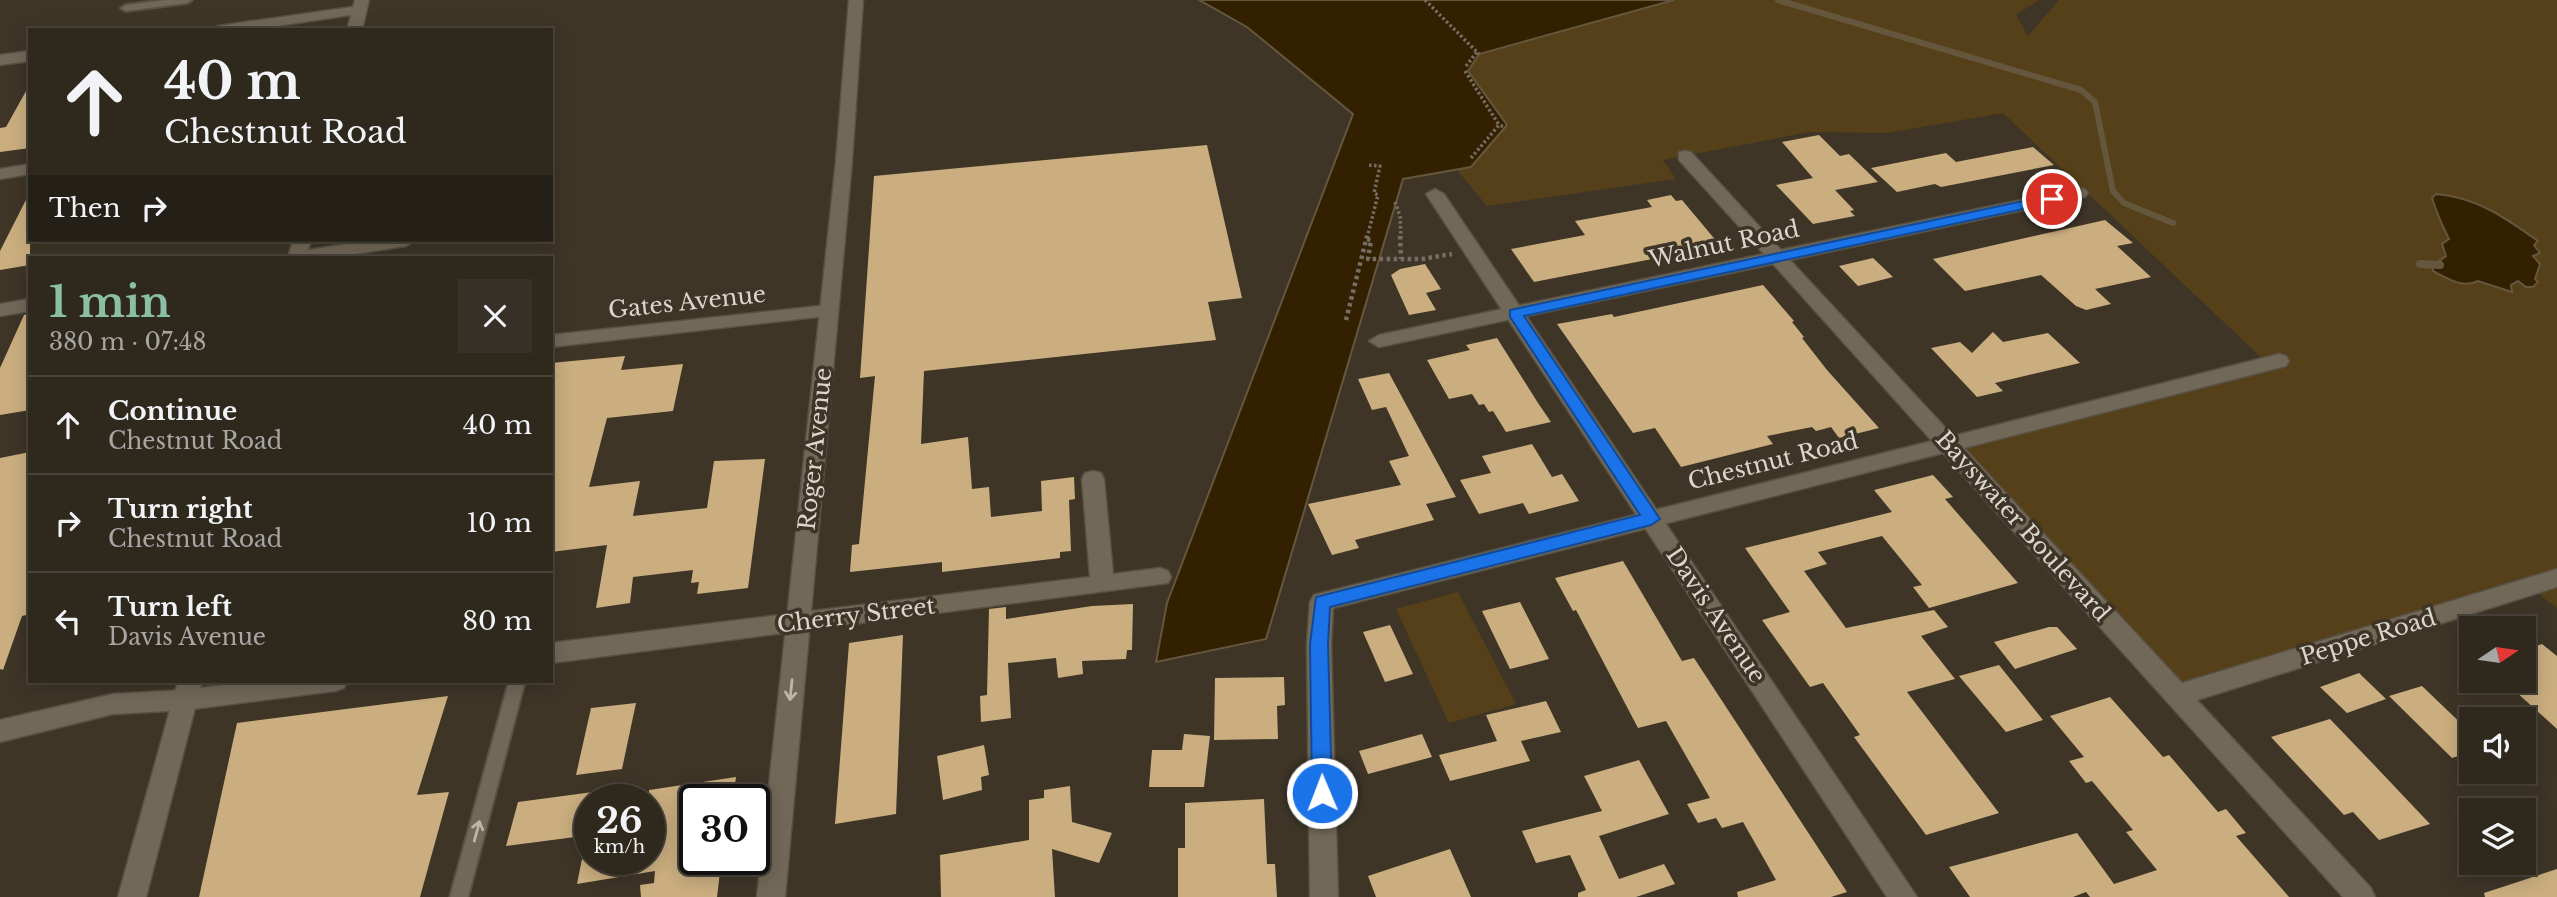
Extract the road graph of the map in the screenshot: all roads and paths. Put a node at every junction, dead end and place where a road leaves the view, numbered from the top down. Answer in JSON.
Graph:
{"nodes":[{"id":1,"x":187,"y":0,"type":"edge"},
{"id":2,"x":856,"y":0,"type":"edge"},
{"id":3,"x":1425,"y":0,"type":"edge"},
{"id":4,"x":360,"y":5,"type":"edge"},
{"id":5,"x":126,"y":8,"type":"dead end"},
{"id":6,"x":229,"y":28,"type":"edge"},
{"id":7,"x":354,"y":28,"type":"edge"},
{"id":8,"x":28,"y":56,"type":"edge"},
{"id":9,"x":0,"y":61,"type":"edge"},
{"id":10,"x":1499,"y":125,"type":"junction"},
{"id":11,"x":1505,"y":127,"type":"dead end"},
{"id":12,"x":1685,"y":156,"type":"dead end"},
{"id":13,"x":1471,"y":158,"type":"dead end"},
{"id":14,"x":1367,"y":165,"type":"dead end"},
{"id":15,"x":28,"y":169,"type":"edge"},
{"id":16,"x":0,"y":174,"type":"edge"},
{"id":17,"x":2079,"y":193,"type":"dead end"},
{"id":18,"x":1435,"y":194,"type":"dead end"},
{"id":19,"x":1395,"y":202,"type":"dead end"},
{"id":20,"x":1367,"y":239,"type":"junction"},
{"id":21,"x":394,"y":242,"type":"edge"},
{"id":22,"x":1472,"y":250,"type":"junction"},
{"id":23,"x":306,"y":256,"type":"edge"},
{"id":24,"x":1779,"y":257,"type":"junction"},
{"id":25,"x":1401,"y":259,"type":"junction"},
{"id":26,"x":28,"y":305,"type":"edge"},
{"id":27,"x":0,"y":310,"type":"edge"},
{"id":28,"x":828,"y":311,"type":"junction"},
{"id":29,"x":1515,"y":313,"type":"junction"},
{"id":30,"x":1346,"y":320,"type":"dead end"},
{"id":31,"x":553,"y":341,"type":"edge"},
{"id":32,"x":1379,"y":341,"type":"dead end"},
{"id":33,"x":2279,"y":361,"type":"dead end"},
{"id":34,"x":1948,"y":444,"type":"junction"},
{"id":35,"x":1093,"y":479,"type":"dead end"},
{"id":36,"x":1651,"y":519,"type":"junction"},
{"id":37,"x":1160,"y":577,"type":"dead end"},
{"id":38,"x":2557,"y":578,"type":"edge"},
{"id":39,"x":1102,"y":583,"type":"junction"},
{"id":40,"x":798,"y":622,"type":"junction"},
{"id":41,"x":553,"y":653,"type":"edge"},
{"id":42,"x":302,"y":683,"type":"edge"},
{"id":43,"x":516,"y":683,"type":"edge"},
{"id":44,"x":188,"y":690,"type":"edge"},
{"id":45,"x":2178,"y":695,"type":"junction"},
{"id":46,"x":0,"y":731,"type":"edge"},
{"id":47,"x":132,"y":897,"type":"edge"},
{"id":48,"x":459,"y":897,"type":"edge"},
{"id":49,"x":771,"y":897,"type":"edge"},
{"id":50,"x":1324,"y":897,"type":"edge"},
{"id":51,"x":1903,"y":897,"type":"edge"},
{"id":52,"x":2361,"y":897,"type":"edge"}],
"edges":[{"from":1,"to":5,"type":"lane"},
{"from":2,"to":28,"type":"street","name":"Roger Avenue"},
{"from":3,"to":10,"type":"path"},
{"from":4,"to":6,"type":"street"},
{"from":4,"to":7,"type":"street"},
{"from":8,"to":9,"type":"street"},
{"from":10,"to":11,"type":"path"},
{"from":10,"to":13,"type":"path"},
{"from":12,"to":24,"type":"street","name":"Bayswater Boulevard"},
{"from":14,"to":20,"type":"path"},
{"from":15,"to":16,"type":"street"},
{"from":17,"to":24,"type":"street","name":"Walnut Road"},
{"from":18,"to":22,"type":"street","name":"Davis Avenue"},
{"from":19,"to":25,"type":"path"},
{"from":20,"to":25,"type":"path"},
{"from":20,"to":30,"type":"path"},
{"from":21,"to":23,"type":"street"},
{"from":22,"to":25,"type":"path"},
{"from":22,"to":29,"type":"street","name":"Davis Avenue"},
{"from":24,"to":29,"type":"street","name":"Walnut Road"},
{"from":24,"to":34,"type":"street","name":"Bayswater Boulevard"},
{"from":26,"to":27,"type":"street"},
{"from":28,"to":31,"type":"street","name":"Gates Avenue"},
{"from":28,"to":40,"type":"street","name":"Roger Avenue"},
{"from":29,"to":32,"type":"street","name":"Walnut Road"},
{"from":29,"to":36,"type":"street","name":"Davis Avenue"},
{"from":33,"to":34,"type":"street","name":"Chestnut Road"},
{"from":34,"to":36,"type":"street","name":"Chestnut Road"},
{"from":34,"to":45,"type":"street","name":"Bayswater Boulevard"},
{"from":35,"to":39,"type":"street"},
{"from":36,"to":50,"type":"street","name":"Chestnut Road"},
{"from":36,"to":51,"type":"street","name":"Davis Avenue"},
{"from":37,"to":39,"type":"street","name":"Cherry Street"},
{"from":38,"to":45,"type":"street","name":"Peppe Road"},
{"from":39,"to":40,"type":"street","name":"Cherry Street"},
{"from":40,"to":41,"type":"street","name":"Cherry Street"},
{"from":40,"to":49,"type":"street","name":"Roger Avenue","one_way":true},
{"from":42,"to":44,"type":"street"},
{"from":48,"to":43,"type":"lane","one_way":true},
{"from":44,"to":46,"type":"street"},
{"from":44,"to":47,"type":"street"},
{"from":45,"to":52,"type":"street","name":"Bayswater Boulevard"}]}
